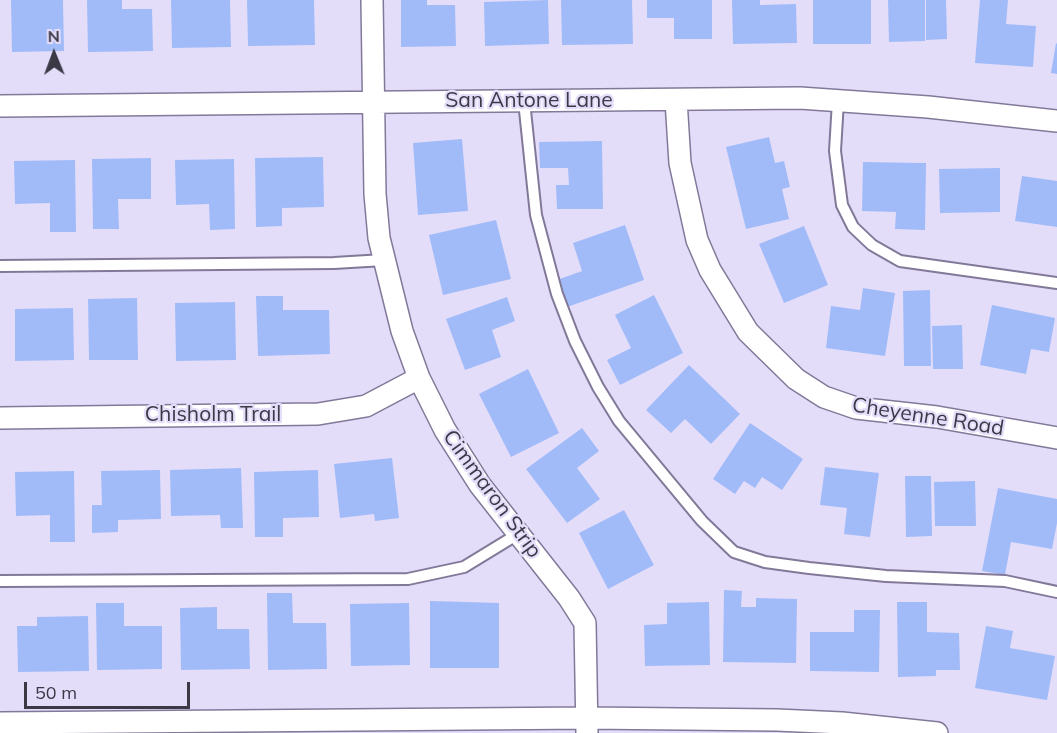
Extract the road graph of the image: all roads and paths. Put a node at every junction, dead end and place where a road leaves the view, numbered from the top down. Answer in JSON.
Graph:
{"nodes":[{"id":1,"x":372,"y":0,"type":"edge"},
{"id":2,"x":676,"y":100,"type":"junction"},
{"id":3,"x":524,"y":101,"type":"junction"},
{"id":4,"x":838,"y":101,"type":"junction"},
{"id":5,"x":374,"y":102,"type":"junction"},
{"id":6,"x":0,"y":106,"type":"edge"},
{"id":7,"x":1057,"y":121,"type":"edge"},
{"id":8,"x":384,"y":260,"type":"junction"},
{"id":9,"x":0,"y":266,"type":"edge"},
{"id":10,"x":1057,"y":283,"type":"edge"},
{"id":11,"x":419,"y":378,"type":"junction"},
{"id":12,"x":0,"y":418,"type":"edge"},
{"id":13,"x":1057,"y":438,"type":"edge"},
{"id":14,"x":518,"y":534,"type":"junction"},
{"id":15,"x":0,"y":581,"type":"edge"},
{"id":16,"x":1057,"y":592,"type":"edge"},
{"id":17,"x":0,"y":723,"type":"edge"},
{"id":18,"x":587,"y":726,"type":"edge"},
{"id":19,"x":937,"y":733,"type":"edge"}],
"edges":[{"from":1,"to":5,"type":"street","name":"Cimmaron Strip"},
{"from":2,"to":3,"type":"street","name":"San Antone Lane"},
{"from":2,"to":4,"type":"street","name":"San Antone Lane"},
{"from":2,"to":13,"type":"street","name":"Cheyenne Road"},
{"from":3,"to":5,"type":"street","name":"San Antone Lane"},
{"from":3,"to":16,"type":"lane"},
{"from":4,"to":7,"type":"street","name":"San Antone Lane"},
{"from":4,"to":10,"type":"lane"},
{"from":5,"to":6,"type":"street","name":"San Antone Lane"},
{"from":5,"to":8,"type":"street","name":"Cimmaron Strip"},
{"from":8,"to":9,"type":"lane"},
{"from":8,"to":11,"type":"street","name":"Cimmaron Strip"},
{"from":11,"to":12,"type":"street","name":"Chisholm Trail"},
{"from":11,"to":14,"type":"street","name":"Cimmaron Strip"},
{"from":14,"to":15,"type":"lane"},
{"from":14,"to":18,"type":"street","name":"Cimmaron Strip"},
{"from":17,"to":18,"type":"street"},
{"from":18,"to":19,"type":"street"}]}
